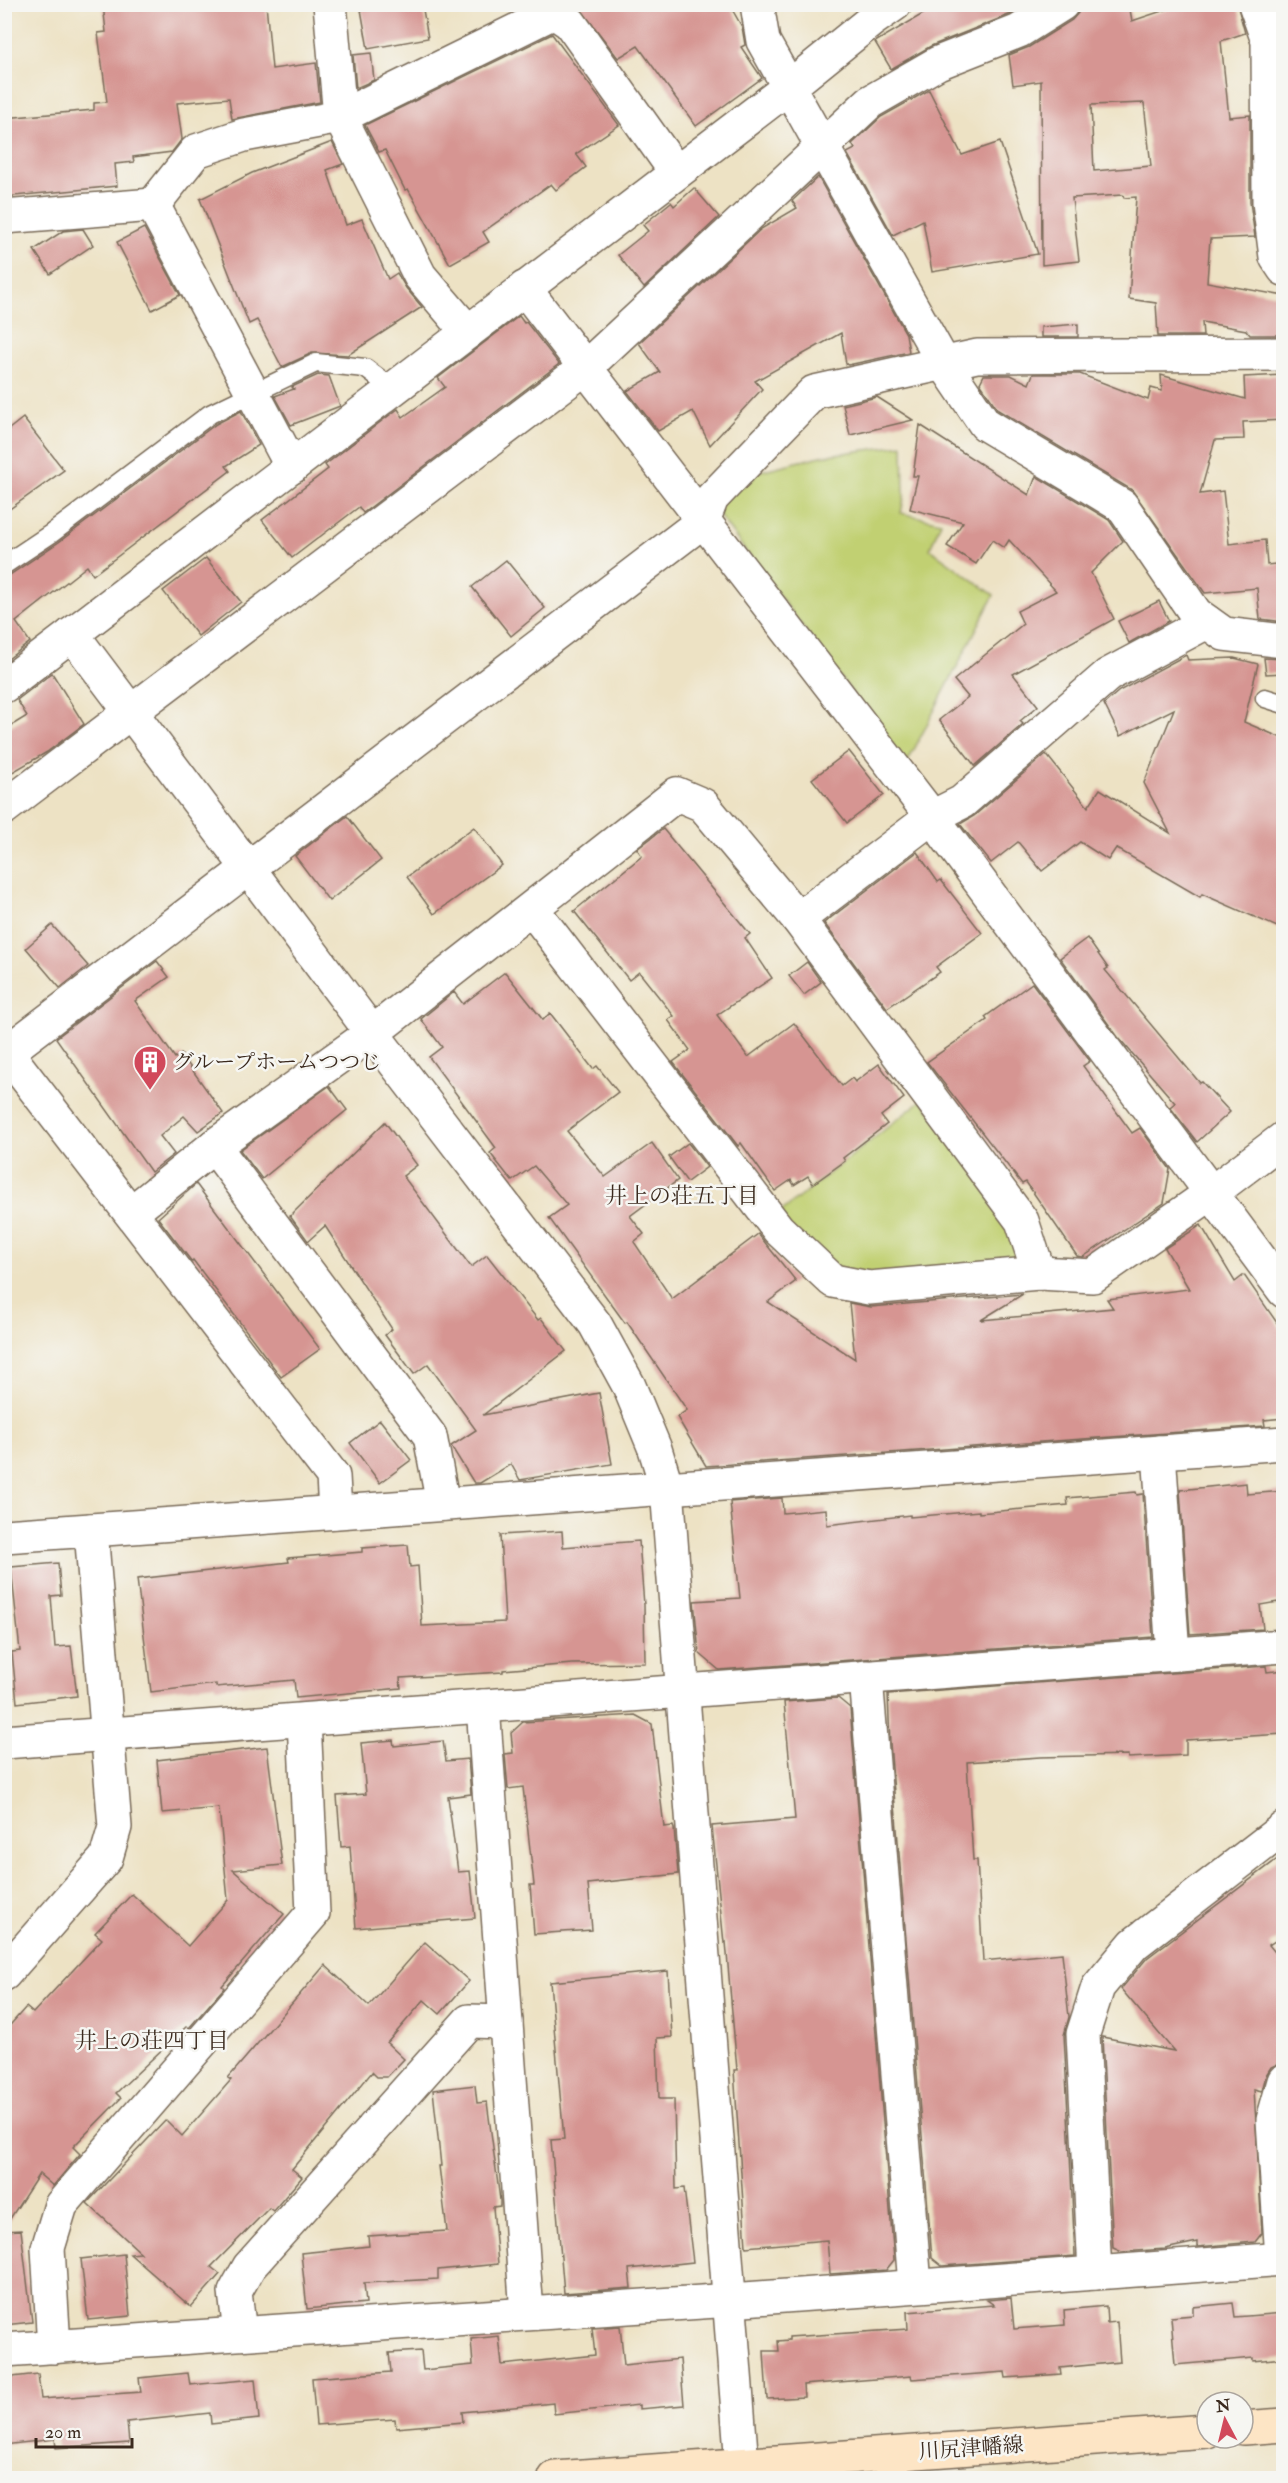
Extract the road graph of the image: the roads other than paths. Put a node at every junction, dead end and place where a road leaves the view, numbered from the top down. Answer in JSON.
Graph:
{"nodes":[{"id":1,"x":330,"y":4,"type":"edge"},
{"id":2,"x":757,"y":4,"type":"edge"},
{"id":3,"x":896,"y":4,"type":"edge"},
{"id":4,"x":1062,"y":4,"type":"edge"},
{"id":5,"x":1255,"y":4,"type":"edge"},
{"id":6,"x":557,"y":8,"type":"edge"},
{"id":7,"x":1276,"y":39,"type":"edge"},
{"id":8,"x":789,"y":87,"type":"junction"},
{"id":9,"x":340,"y":117,"type":"junction"},
{"id":10,"x":823,"y":146,"type":"junction"},
{"id":11,"x":676,"y":172,"type":"junction"},
{"id":12,"x":153,"y":205,"type":"junction"},
{"id":13,"x":4,"y":217,"type":"edge"},
{"id":14,"x":1284,"y":269,"type":"edge"},
{"id":15,"x":524,"y":288,"type":"junction"},
{"id":16,"x":468,"y":332,"type":"junction"},
{"id":17,"x":1284,"y":354,"type":"edge"},
{"id":18,"x":944,"y":362,"type":"junction"},
{"id":19,"x":585,"y":368,"type":"junction"},
{"id":20,"x":393,"y":388,"type":"junction"},
{"id":21,"x":253,"y":393,"type":"junction"},
{"id":22,"x":292,"y":466,"type":"junction"},
{"id":23,"x":703,"y":521,"type":"junction"},
{"id":24,"x":4,"y":565,"type":"edge"},
{"id":25,"x":1207,"y":622,"type":"junction"},
{"id":26,"x":72,"y":634,"type":"junction"},
{"id":27,"x":1284,"y":641,"type":"edge"},
{"id":28,"x":4,"y":686,"type":"edge"},
{"id":29,"x":1265,"y":698,"type":"dead end"},
{"id":30,"x":1284,"y":704,"type":"edge"},
{"id":31,"x":130,"y":711,"type":"junction"},
{"id":32,"x":4,"y":808,"type":"edge"},
{"id":33,"x":932,"y":817,"type":"junction"},
{"id":34,"x":247,"y":867,"type":"junction"},
{"id":35,"x":532,"y":909,"type":"junction"},
{"id":36,"x":798,"y":919,"type":"junction"},
{"id":37,"x":372,"y":1033,"type":"junction"},
{"id":38,"x":6,"y":1050,"type":"edge"},
{"id":39,"x":1284,"y":1138,"type":"edge"},
{"id":40,"x":214,"y":1146,"type":"junction"},
{"id":41,"x":1210,"y":1194,"type":"junction"},
{"id":42,"x":131,"y":1213,"type":"junction"},
{"id":43,"x":1039,"y":1273,"type":"junction"},
{"id":44,"x":1284,"y":1291,"type":"edge"},
{"id":45,"x":1284,"y":1443,"type":"edge"},
{"id":46,"x":1159,"y":1452,"type":"junction"},
{"id":47,"x":667,"y":1488,"type":"junction"},
{"id":48,"x":443,"y":1504,"type":"junction"},
{"id":49,"x":335,"y":1512,"type":"junction"},
{"id":50,"x":91,"y":1530,"type":"junction"},
{"id":51,"x":4,"y":1536,"type":"edge"},
{"id":52,"x":1284,"y":1646,"type":"edge"},
{"id":53,"x":1173,"y":1654,"type":"junction"},
{"id":54,"x":866,"y":1677,"type":"junction"},
{"id":55,"x":682,"y":1691,"type":"junction"},
{"id":56,"x":483,"y":1706,"type":"junction"},
{"id":57,"x":304,"y":1720,"type":"junction"},
{"id":58,"x":107,"y":1735,"type":"junction"},
{"id":59,"x":4,"y":1742,"type":"edge"},
{"id":60,"x":1284,"y":1828,"type":"edge"},
{"id":61,"x":4,"y":1974,"type":"edge"},
{"id":62,"x":506,"y":2022,"type":"junction"},
{"id":63,"x":1284,"y":2082,"type":"edge"},
{"id":64,"x":1283,"y":2259,"type":"edge"},
{"id":65,"x":1095,"y":2273,"type":"junction"},
{"id":66,"x":915,"y":2285,"type":"junction"},
{"id":67,"x":731,"y":2300,"type":"junction"},
{"id":68,"x":527,"y":2313,"type":"junction"},
{"id":69,"x":240,"y":2333,"type":"junction"},
{"id":70,"x":54,"y":2347,"type":"junction"},
{"id":71,"x":4,"y":2350,"type":"edge"},
{"id":72,"x":1284,"y":2425,"type":"edge"},
{"id":73,"x":1255,"y":2427,"type":"edge"},
{"id":74,"x":1195,"y":2432,"type":"edge"},
{"id":75,"x":743,"y":2472,"type":"edge"},
{"id":76,"x":555,"y":2478,"type":"edge"}],
"edges":[{"from":1,"to":9,"type":"street"},
{"from":2,"to":8,"type":"street"},
{"from":3,"to":8,"type":"street"},
{"from":4,"to":10,"type":"street"},
{"from":5,"to":7,"type":"street"},
{"from":6,"to":9,"type":"street"},
{"from":6,"to":11,"type":"street"},
{"from":7,"to":14,"type":"street"},
{"from":8,"to":10,"type":"street"},
{"from":8,"to":11,"type":"street"},
{"from":9,"to":12,"type":"street"},
{"from":9,"to":16,"type":"street"},
{"from":10,"to":18,"type":"street"},
{"from":10,"to":19,"type":"street"},
{"from":11,"to":15,"type":"street"},
{"from":12,"to":13,"type":"street"},
{"from":12,"to":21,"type":"street"},
{"from":15,"to":16,"type":"street"},
{"from":15,"to":19,"type":"street"},
{"from":16,"to":20,"type":"street"},
{"from":17,"to":18,"type":"street"},
{"from":18,"to":23,"type":"street"},
{"from":18,"to":25,"type":"street"},
{"from":19,"to":23,"type":"street"},
{"from":19,"to":31,"type":"street"},
{"from":20,"to":21,"type":"lane"},
{"from":20,"to":22,"type":"street"},
{"from":21,"to":22,"type":"street"},
{"from":21,"to":24,"type":"lane"},
{"from":22,"to":26,"type":"street"},
{"from":23,"to":33,"type":"street"},
{"from":23,"to":34,"type":"street"},
{"from":25,"to":27,"type":"street"},
{"from":25,"to":33,"type":"street"},
{"from":26,"to":28,"type":"street"},
{"from":26,"to":31,"type":"street"},
{"from":29,"to":30,"type":"lane"},
{"from":31,"to":32,"type":"street"},
{"from":31,"to":34,"type":"street"},
{"from":33,"to":36,"type":"street"},
{"from":33,"to":41,"type":"street"},
{"from":34,"to":37,"type":"street"},
{"from":34,"to":38,"type":"street"},
{"from":35,"to":36,"type":"street"},
{"from":35,"to":37,"type":"street"},
{"from":35,"to":43,"type":"street"},
{"from":36,"to":43,"type":"street"},
{"from":37,"to":40,"type":"street"},
{"from":37,"to":47,"type":"street"},
{"from":38,"to":42,"type":"street"},
{"from":39,"to":41,"type":"street"},
{"from":40,"to":42,"type":"street"},
{"from":40,"to":48,"type":"street"},
{"from":41,"to":43,"type":"street"},
{"from":41,"to":44,"type":"street"},
{"from":42,"to":49,"type":"street"},
{"from":45,"to":46,"type":"street"},
{"from":46,"to":47,"type":"street"},
{"from":46,"to":53,"type":"street"},
{"from":47,"to":48,"type":"street"},
{"from":47,"to":55,"type":"street"},
{"from":48,"to":49,"type":"street"},
{"from":49,"to":50,"type":"street"},
{"from":50,"to":51,"type":"street"},
{"from":50,"to":58,"type":"street"},
{"from":52,"to":53,"type":"street"},
{"from":53,"to":54,"type":"street"},
{"from":54,"to":55,"type":"street"},
{"from":54,"to":66,"type":"street"},
{"from":55,"to":56,"type":"street"},
{"from":55,"to":67,"type":"street"},
{"from":56,"to":57,"type":"street"},
{"from":56,"to":62,"type":"street"},
{"from":57,"to":58,"type":"street"},
{"from":57,"to":70,"type":"street"},
{"from":58,"to":59,"type":"street"},
{"from":58,"to":61,"type":"street"},
{"from":60,"to":65,"type":"street"},
{"from":62,"to":68,"type":"street"},
{"from":62,"to":69,"type":"street"},
{"from":63,"to":64,"type":"street"},
{"from":64,"to":65,"type":"street"},
{"from":65,"to":66,"type":"street"},
{"from":66,"to":67,"type":"street"},
{"from":67,"to":68,"type":"street"},
{"from":67,"to":75,"type":"street"},
{"from":68,"to":69,"type":"street"},
{"from":69,"to":70,"type":"street"},
{"from":70,"to":71,"type":"street"},
{"from":72,"to":73,"type":"main road"},
{"from":74,"to":75,"type":"main road","name":"川尻津幡線"},
{"from":75,"to":76,"type":"main road","name":"川尻津幡線"}]}
